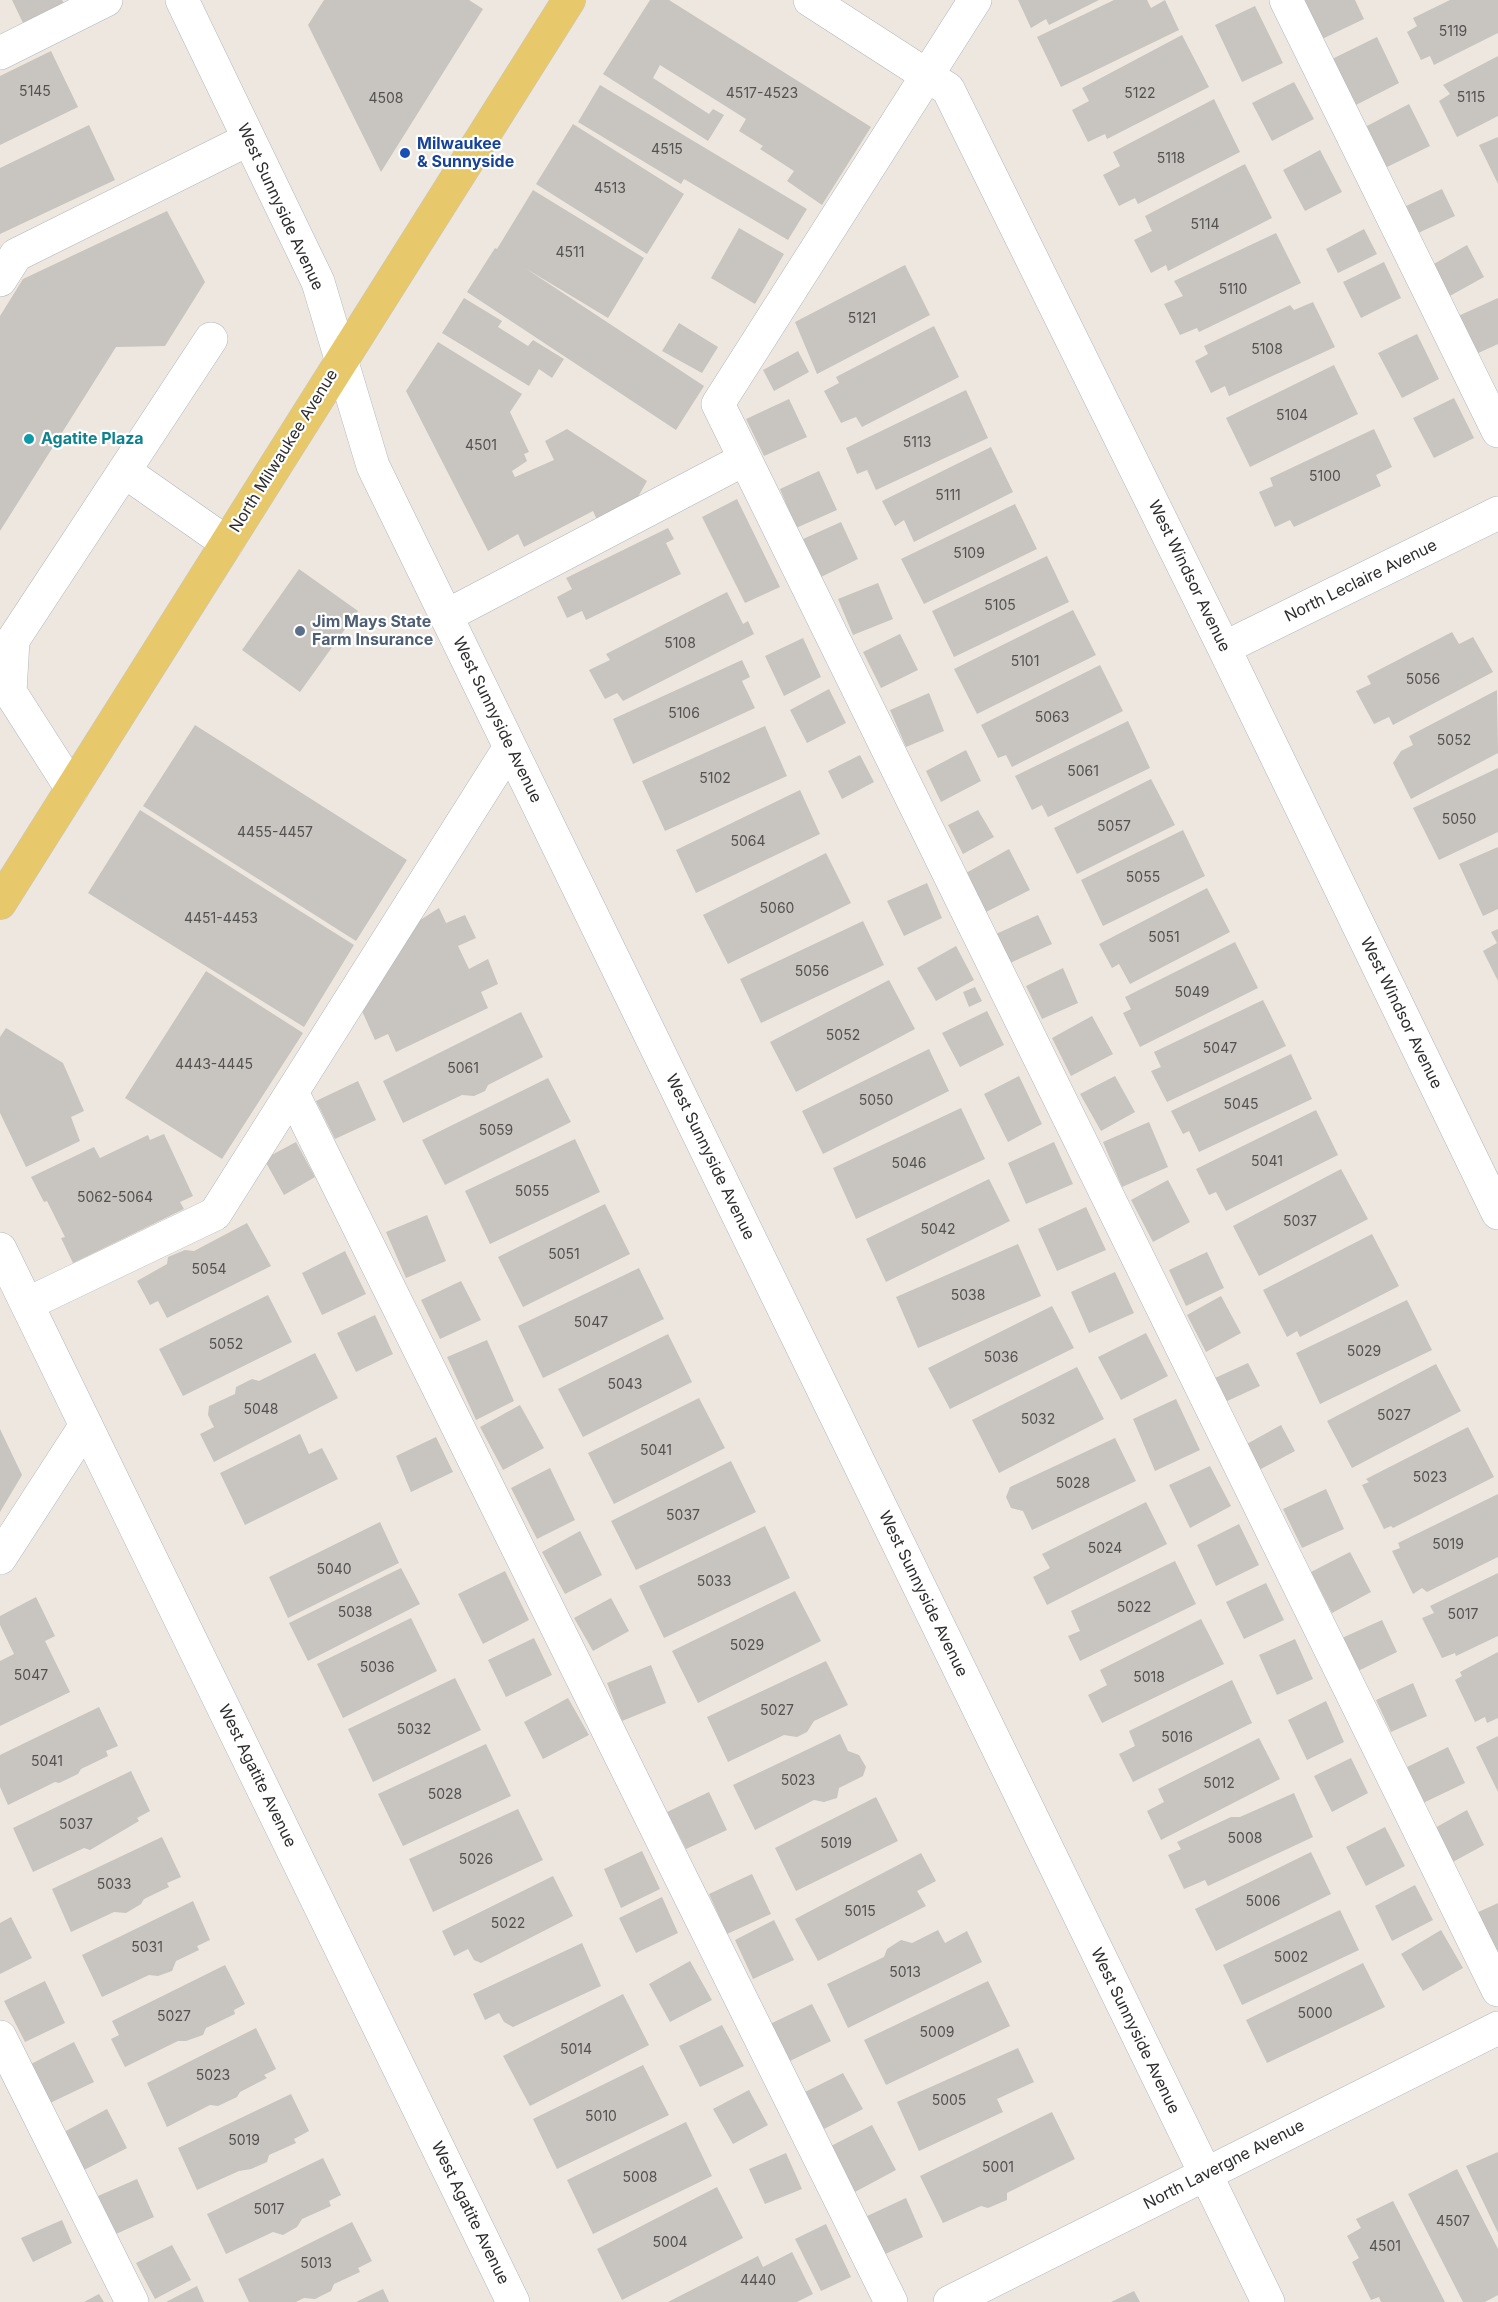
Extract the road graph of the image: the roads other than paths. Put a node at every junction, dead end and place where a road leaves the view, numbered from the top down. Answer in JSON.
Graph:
{"nodes":[{"id":1,"x":106,"y":0,"type":"edge"},
{"id":2,"x":182,"y":0,"type":"edge"},
{"id":3,"x":569,"y":0,"type":"edge"},
{"id":4,"x":810,"y":0,"type":"edge"},
{"id":5,"x":975,"y":0,"type":"edge"},
{"id":6,"x":1286,"y":0,"type":"edge"},
{"id":7,"x":0,"y":53,"type":"edge"},
{"id":8,"x":928,"y":76,"type":"junction"},
{"id":9,"x":249,"y":139,"type":"junction"},
{"id":10,"x":0,"y":280,"type":"edge"},
{"id":11,"x":211,"y":339,"type":"dead end"},
{"id":12,"x":341,"y":361,"type":"junction"},
{"id":13,"x":1498,"y":431,"type":"edge"},
{"id":14,"x":746,"y":459,"type":"junction"},
{"id":15,"x":124,"y":471,"type":"junction"},
{"id":16,"x":1498,"y":513,"type":"edge"},
{"id":17,"x":227,"y":543,"type":"junction"},
{"id":18,"x":447,"y":616,"type":"junction"},
{"id":19,"x":1224,"y":648,"type":"junction"},
{"id":20,"x":510,"y":747,"type":"junction"},
{"id":21,"x":72,"y":789,"type":"junction"},
{"id":22,"x":0,"y":903,"type":"edge"},
{"id":23,"x":292,"y":1092,"type":"junction"},
{"id":24,"x":1498,"y":1213,"type":"edge"},
{"id":25,"x":0,"y":1250,"type":"edge"},
{"id":26,"x":27,"y":1304,"type":"junction"},
{"id":27,"x":86,"y":1425,"type":"junction"},
{"id":28,"x":0,"y":1558,"type":"edge"},
{"id":29,"x":1498,"y":1990,"type":"edge"},
{"id":30,"x":1498,"y":2028,"type":"edge"},
{"id":31,"x":0,"y":2037,"type":"edge"},
{"id":32,"x":1206,"y":2175,"type":"junction"},
{"id":33,"x":132,"y":2302,"type":"edge"},
{"id":34,"x":513,"y":2302,"type":"edge"},
{"id":35,"x":891,"y":2302,"type":"edge"},
{"id":36,"x":951,"y":2302,"type":"edge"},
{"id":37,"x":1268,"y":2302,"type":"edge"}],
"edges":[{"from":1,"to":7,"type":"street"},
{"from":2,"to":9,"type":"street","name":"West Sunnyside Avenue"},
{"from":3,"to":12,"type":"main road","name":"North Milwaukee Avenue"},
{"from":4,"to":8,"type":"street","name":"West Windsor Avenue"},
{"from":5,"to":8,"type":"street"},
{"from":6,"to":13,"type":"street"},
{"from":8,"to":14,"type":"street"},
{"from":8,"to":19,"type":"street","name":"West Windsor Avenue"},
{"from":9,"to":10,"type":"street"},
{"from":9,"to":12,"type":"street","name":"West Sunnyside Avenue"},
{"from":11,"to":15,"type":"street"},
{"from":12,"to":17,"type":"main road","name":"North Milwaukee Avenue"},
{"from":12,"to":18,"type":"street","name":"West Sunnyside Avenue"},
{"from":14,"to":18,"type":"street"},
{"from":14,"to":29,"type":"street"},
{"from":15,"to":17,"type":"street"},
{"from":15,"to":21,"type":"street"},
{"from":16,"to":19,"type":"street","name":"North Leclaire Avenue"},
{"from":17,"to":21,"type":"main road","name":"North Milwaukee Avenue"},
{"from":18,"to":20,"type":"street","name":"West Sunnyside Avenue"},
{"from":19,"to":24,"type":"street","name":"West Windsor Avenue"},
{"from":20,"to":23,"type":"street"},
{"from":20,"to":32,"type":"street","name":"West Sunnyside Avenue"},
{"from":21,"to":22,"type":"main road","name":"North Milwaukee Avenue"},
{"from":23,"to":26,"type":"street"},
{"from":23,"to":35,"type":"street"},
{"from":25,"to":26,"type":"street","name":"West Agatite Avenue"},
{"from":26,"to":27,"type":"street","name":"West Agatite Avenue"},
{"from":27,"to":28,"type":"street"},
{"from":27,"to":34,"type":"street","name":"West Agatite Avenue"},
{"from":30,"to":32,"type":"street","name":"North Lavergne Avenue"},
{"from":31,"to":33,"type":"street"},
{"from":32,"to":36,"type":"street","name":"North Lavergne Avenue"},
{"from":32,"to":37,"type":"street","name":"West Sunnyside Avenue"}]}
